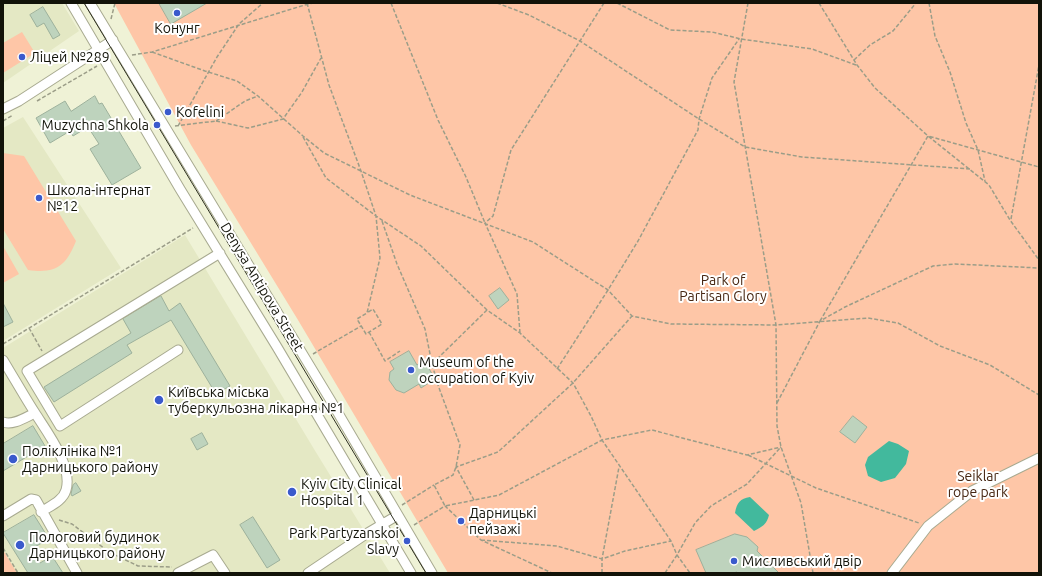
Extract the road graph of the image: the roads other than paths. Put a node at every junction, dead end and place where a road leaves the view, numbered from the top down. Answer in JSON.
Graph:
{"nodes":[{"id":1,"x":71,"y":3,"type":"edge"},
{"id":2,"x":90,"y":3,"type":"edge"},
{"id":3,"x":113,"y":40,"type":"junction"},
{"id":4,"x":99,"y":49,"type":"junction"},
{"id":5,"x":3,"y":109,"type":"edge"},
{"id":6,"x":220,"y":252,"type":"junction"},
{"id":7,"x":178,"y":350,"type":"dead end"},
{"id":8,"x":3,"y":360,"type":"edge"},
{"id":9,"x":35,"y":413,"type":"junction"},
{"id":10,"x":3,"y":422,"type":"edge"},
{"id":11,"x":1039,"y":458,"type":"edge"},
{"id":12,"x":43,"y":514,"type":"junction"},
{"id":13,"x":398,"y":515,"type":"junction"},
{"id":14,"x":3,"y":516,"type":"edge"},
{"id":15,"x":382,"y":525,"type":"junction"},
{"id":16,"x":76,"y":573,"type":"edge"},
{"id":17,"x":178,"y":573,"type":"edge"},
{"id":18,"x":225,"y":573,"type":"edge"},
{"id":19,"x":309,"y":573,"type":"edge"},
{"id":20,"x":411,"y":573,"type":"edge"},
{"id":21,"x":432,"y":573,"type":"edge"},
{"id":22,"x":892,"y":573,"type":"edge"}],
"edges":[{"from":1,"to":4,"type":"street","name":"Denysa Antipova Street"},
{"from":2,"to":3,"type":"street","name":"Denysa Antipova Street"},
{"from":3,"to":4,"type":"street"},
{"from":3,"to":13,"type":"street","name":"Denysa Antipova Street"},
{"from":4,"to":5,"type":"street"},
{"from":4,"to":6,"type":"street","name":"Denysa Antipova Street"},
{"from":6,"to":7,"type":"street"},
{"from":6,"to":15,"type":"street","name":"Denysa Antipova Street"},
{"from":8,"to":9,"type":"street"},
{"from":9,"to":10,"type":"street"},
{"from":9,"to":12,"type":"street"},
{"from":11,"to":22,"type":"street"},
{"from":12,"to":14,"type":"street"},
{"from":12,"to":16,"type":"street"},
{"from":13,"to":15,"type":"street"},
{"from":13,"to":21,"type":"street","name":"Denysa Antipova Street"},
{"from":15,"to":19,"type":"street"},
{"from":15,"to":20,"type":"street","name":"Denysa Antipova Street"},
{"from":17,"to":18,"type":"street"}]}
